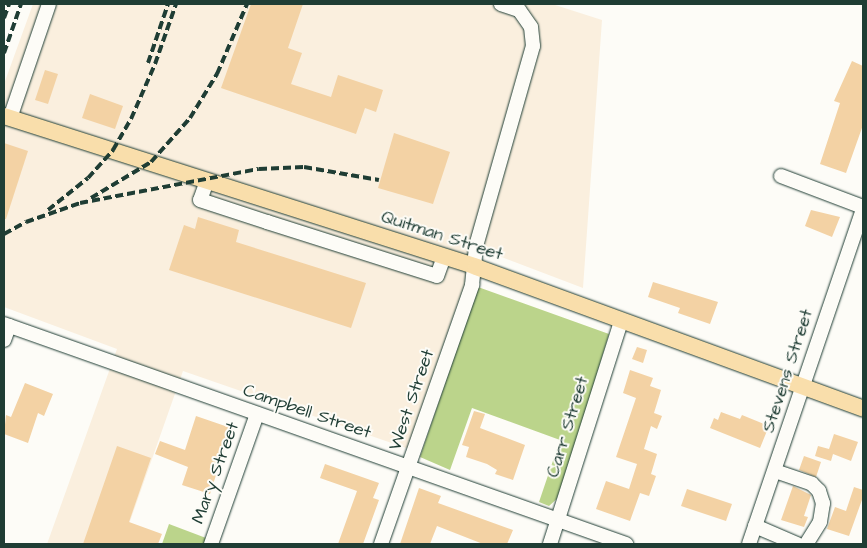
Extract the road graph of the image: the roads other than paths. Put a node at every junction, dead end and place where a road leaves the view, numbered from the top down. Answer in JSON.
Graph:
{"nodes":[{"id":1,"x":50,"y":4,"type":"edge"},
{"id":2,"x":501,"y":4,"type":"edge"},
{"id":3,"x":7,"y":117,"type":"edge"},
{"id":4,"x":781,"y":176,"type":"dead end"},
{"id":5,"x":207,"y":181,"type":"junction"},
{"id":6,"x":232,"y":189,"type":"junction"},
{"id":7,"x":272,"y":203,"type":"junction"},
{"id":8,"x":226,"y":208,"type":"junction"},
{"id":9,"x":863,"y":208,"type":"edge"},
{"id":10,"x":267,"y":222,"type":"junction"},
{"id":11,"x":444,"y":257,"type":"junction"},
{"id":12,"x":476,"y":267,"type":"junction"},
{"id":13,"x":621,"y":321,"type":"junction"},
{"id":14,"x":6,"y":325,"type":"edge"},
{"id":15,"x":4,"y":340,"type":"edge"},
{"id":16,"x":802,"y":387,"type":"junction"},
{"id":17,"x":863,"y":409,"type":"edge"},
{"id":18,"x":257,"y":414,"type":"junction"},
{"id":19,"x":408,"y":467,"type":"junction"},
{"id":20,"x":775,"y":471,"type":"junction"},
{"id":21,"x":559,"y":521,"type":"junction"},
{"id":22,"x":755,"y":526,"type":"junction"},
{"id":23,"x":211,"y":544,"type":"edge"},
{"id":24,"x":381,"y":544,"type":"edge"},
{"id":25,"x":550,"y":544,"type":"edge"},
{"id":26,"x":626,"y":544,"type":"edge"},
{"id":27,"x":749,"y":544,"type":"edge"},
{"id":28,"x":797,"y":544,"type":"edge"},
{"id":29,"x":806,"y":544,"type":"edge"}],
"edges":[{"from":1,"to":3,"type":"street"},
{"from":2,"to":12,"type":"street","name":"West Street"},
{"from":3,"to":5,"type":"main road","name":"Quitman Street"},
{"from":4,"to":9,"type":"street"},
{"from":5,"to":6,"type":"main road","name":"Quitman Street"},
{"from":5,"to":8,"type":"street"},
{"from":6,"to":7,"type":"main road","name":"Quitman Street"},
{"from":6,"to":8,"type":"street"},
{"from":7,"to":10,"type":"street"},
{"from":7,"to":11,"type":"main road","name":"Quitman Street"},
{"from":8,"to":10,"type":"street"},
{"from":9,"to":16,"type":"street","name":"Stevens Street"},
{"from":10,"to":11,"type":"street"},
{"from":11,"to":12,"type":"main road","name":"Quitman Street"},
{"from":12,"to":13,"type":"main road","name":"Quitman Street"},
{"from":12,"to":19,"type":"street","name":"West Street"},
{"from":13,"to":16,"type":"main road","name":"Quitman Street"},
{"from":13,"to":21,"type":"street","name":"Carr Street"},
{"from":14,"to":15,"type":"street"},
{"from":14,"to":18,"type":"street","name":"Campbell Street"},
{"from":16,"to":17,"type":"main road","name":"Quitman Street"},
{"from":16,"to":20,"type":"street","name":"Stevens Street"},
{"from":18,"to":19,"type":"street","name":"Campbell Street"},
{"from":18,"to":23,"type":"street","name":"Mary Street"},
{"from":19,"to":21,"type":"street","name":"Campbell Street"},
{"from":19,"to":24,"type":"street","name":"West Street"},
{"from":20,"to":22,"type":"street","name":"Stevens Street"},
{"from":20,"to":29,"type":"street"},
{"from":21,"to":25,"type":"street","name":"Carr Street"},
{"from":21,"to":26,"type":"street","name":"Campbell Street"},
{"from":22,"to":27,"type":"street","name":"Stevens Street"},
{"from":22,"to":28,"type":"street"}]}
